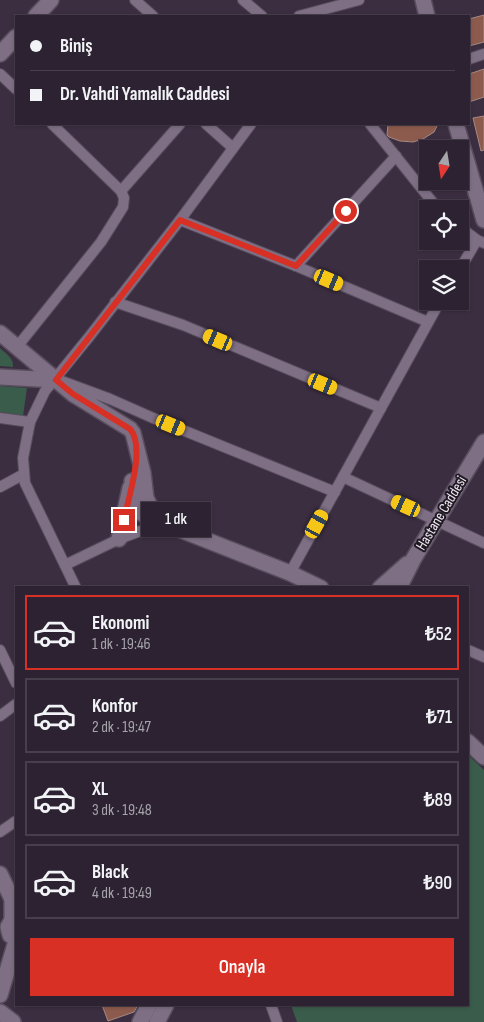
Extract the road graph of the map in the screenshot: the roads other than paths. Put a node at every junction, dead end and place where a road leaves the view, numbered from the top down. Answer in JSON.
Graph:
{"nodes":[{"id":1,"x":51,"y":0,"type":"edge"},
{"id":2,"x":135,"y":0,"type":"edge"},
{"id":3,"x":243,"y":0,"type":"edge"},
{"id":4,"x":359,"y":0,"type":"edge"},
{"id":5,"x":423,"y":0,"type":"edge"},
{"id":6,"x":37,"y":15,"type":"edge"},
{"id":7,"x":153,"y":15,"type":"edge"},
{"id":8,"x":261,"y":15,"type":"edge"},
{"id":9,"x":303,"y":15,"type":"edge"},
{"id":10,"x":427,"y":15,"type":"edge"},
{"id":11,"x":15,"y":38,"type":"edge"},
{"id":12,"x":0,"y":54,"type":"edge"},
{"id":13,"x":484,"y":54,"type":"edge"},
{"id":14,"x":470,"y":59,"type":"edge"},
{"id":15,"x":0,"y":74,"type":"edge"},
{"id":16,"x":15,"y":88,"type":"edge"},
{"id":17,"x":56,"y":125,"type":"edge"},
{"id":18,"x":179,"y":125,"type":"edge"},
{"id":19,"x":207,"y":125,"type":"edge"},
{"id":20,"x":250,"y":125,"type":"edge"},
{"id":21,"x":371,"y":125,"type":"edge"},
{"id":22,"x":456,"y":125,"type":"edge"},
{"id":23,"x":233,"y":148,"type":"junction"},
{"id":24,"x":396,"y":156,"type":"junction"},
{"id":25,"x":121,"y":191,"type":"junction"},
{"id":26,"x":431,"y":200,"type":"edge"},
{"id":27,"x":180,"y":220,"type":"junction"},
{"id":28,"x":484,"y":220,"type":"edge"},
{"id":29,"x":469,"y":234,"type":"edge"},
{"id":30,"x":480,"y":242,"type":"edge"},
{"id":31,"x":467,"y":260,"type":"edge"},
{"id":32,"x":296,"y":266,"type":"junction"},
{"id":33,"x":115,"y":302,"type":"junction"},
{"id":34,"x":435,"y":310,"type":"edge"},
{"id":35,"x":428,"y":322,"type":"junction"},
{"id":36,"x":0,"y":333,"type":"edge"},
{"id":37,"x":17,"y":347,"type":"junction"},
{"id":38,"x":0,"y":377,"type":"edge"},
{"id":39,"x":56,"y":380,"type":"junction"},
{"id":40,"x":381,"y":408,"type":"junction"},
{"id":41,"x":0,"y":418,"type":"edge"},
{"id":42,"x":30,"y":422,"type":"junction"},
{"id":43,"x":484,"y":442,"type":"edge"},
{"id":44,"x":137,"y":450,"type":"junction"},
{"id":45,"x":24,"y":474,"type":"junction"},
{"id":46,"x":343,"y":477,"type":"junction"},
{"id":47,"x":132,"y":481,"type":"junction"},
{"id":48,"x":0,"y":487,"type":"edge"},
{"id":49,"x":335,"y":492,"type":"junction"},
{"id":50,"x":437,"y":520,"type":"junction"},
{"id":51,"x":163,"y":523,"type":"junction"},
{"id":52,"x":119,"y":539,"type":"junction"},
{"id":53,"x":484,"y":543,"type":"edge"},
{"id":54,"x":414,"y":558,"type":"junction"},
{"id":55,"x":65,"y":565,"type":"junction"},
{"id":56,"x":290,"y":573,"type":"junction"},
{"id":57,"x":75,"y":586,"type":"edge"},
{"id":58,"x":317,"y":586,"type":"edge"},
{"id":59,"x":382,"y":586,"type":"edge"},
{"id":60,"x":400,"y":586,"type":"edge"},
{"id":61,"x":0,"y":650,"type":"edge"},
{"id":62,"x":469,"y":650,"type":"edge"},
{"id":63,"x":484,"y":658,"type":"edge"},
{"id":64,"x":15,"y":681,"type":"edge"},
{"id":65,"x":15,"y":705,"type":"edge"},
{"id":66,"x":0,"y":716,"type":"edge"},
{"id":67,"x":469,"y":743,"type":"edge"},
{"id":68,"x":484,"y":757,"type":"edge"},
{"id":69,"x":15,"y":822,"type":"edge"},
{"id":70,"x":0,"y":832,"type":"edge"},
{"id":71,"x":0,"y":874,"type":"edge"},
{"id":72,"x":14,"y":922,"type":"edge"},
{"id":73,"x":0,"y":956,"type":"edge"},
{"id":74,"x":0,"y":995,"type":"edge"},
{"id":75,"x":148,"y":1006,"type":"edge"},
{"id":76,"x":165,"y":1006,"type":"edge"},
{"id":77,"x":271,"y":1006,"type":"edge"},
{"id":78,"x":0,"y":1012,"type":"edge"},
{"id":79,"x":13,"y":1022,"type":"edge"},
{"id":80,"x":140,"y":1022,"type":"edge"},
{"id":81,"x":157,"y":1022,"type":"edge"},
{"id":82,"x":277,"y":1022,"type":"edge"}],
"edges":[{"from":1,"to":6,"type":"street"},
{"from":2,"to":7,"type":"street"},
{"from":3,"to":8,"type":"street"},
{"from":4,"to":9,"type":"street"},
{"from":5,"to":10,"type":"street"},
{"from":11,"to":12,"type":"street"},
{"from":13,"to":14,"type":"street"},
{"from":15,"to":16,"type":"street"},
{"from":17,"to":25,"type":"street"},
{"from":18,"to":25,"type":"street"},
{"from":19,"to":23,"type":"street"},
{"from":20,"to":23,"type":"street"},
{"from":21,"to":24,"type":"street"},
{"from":22,"to":28,"type":"street"},
{"from":23,"to":27,"type":"street"},
{"from":24,"to":26,"type":"street"},
{"from":24,"to":32,"type":"street"},
{"from":25,"to":37,"type":"street"},
{"from":27,"to":32,"type":"street"},
{"from":27,"to":33,"type":"street"},
{"from":29,"to":30,"type":"street"},
{"from":30,"to":31,"type":"street"},
{"from":32,"to":35,"type":"street"},
{"from":33,"to":39,"type":"street"},
{"from":33,"to":40,"type":"street"},
{"from":34,"to":35,"type":"street"},
{"from":35,"to":40,"type":"street"},
{"from":36,"to":37,"type":"street"},
{"from":37,"to":39,"type":"street"},
{"from":38,"to":39,"type":"street"},
{"from":39,"to":42,"type":"street"},
{"from":39,"to":44,"type":"street"},
{"from":39,"to":49,"type":"street"},
{"from":40,"to":46,"type":"street"},
{"from":41,"to":42,"type":"street"},
{"from":42,"to":45,"type":"street"},
{"from":43,"to":50,"type":"street","name":"Hastane Caddesi"},
{"from":44,"to":47,"type":"street"},
{"from":44,"to":51,"type":"street"},
{"from":45,"to":48,"type":"street"},
{"from":45,"to":55,"type":"street"},
{"from":46,"to":49,"type":"street"},
{"from":46,"to":50,"type":"street"},
{"from":47,"to":51,"type":"street"},
{"from":47,"to":52,"type":"street"},
{"from":49,"to":56,"type":"street"},
{"from":50,"to":53,"type":"street"},
{"from":50,"to":54,"type":"street","name":"Hastane Caddesi"},
{"from":51,"to":52,"type":"street"},
{"from":51,"to":56,"type":"street"},
{"from":52,"to":55,"type":"street"},
{"from":54,"to":59,"type":"street","name":"Hastane Caddesi"},
{"from":54,"to":60,"type":"street","name":"Hastane Caddesi"},
{"from":55,"to":57,"type":"street"},
{"from":56,"to":58,"type":"street"},
{"from":61,"to":64,"type":"street"},
{"from":62,"to":63,"type":"street"},
{"from":65,"to":66,"type":"street"},
{"from":67,"to":68,"type":"street"},
{"from":69,"to":70,"type":"street"},
{"from":71,"to":72,"type":"street"},
{"from":72,"to":73,"type":"street"},
{"from":72,"to":74,"type":"street"},
{"from":75,"to":80,"type":"street"},
{"from":76,"to":81,"type":"street"},
{"from":77,"to":82,"type":"street"},
{"from":78,"to":79,"type":"street"}]}
